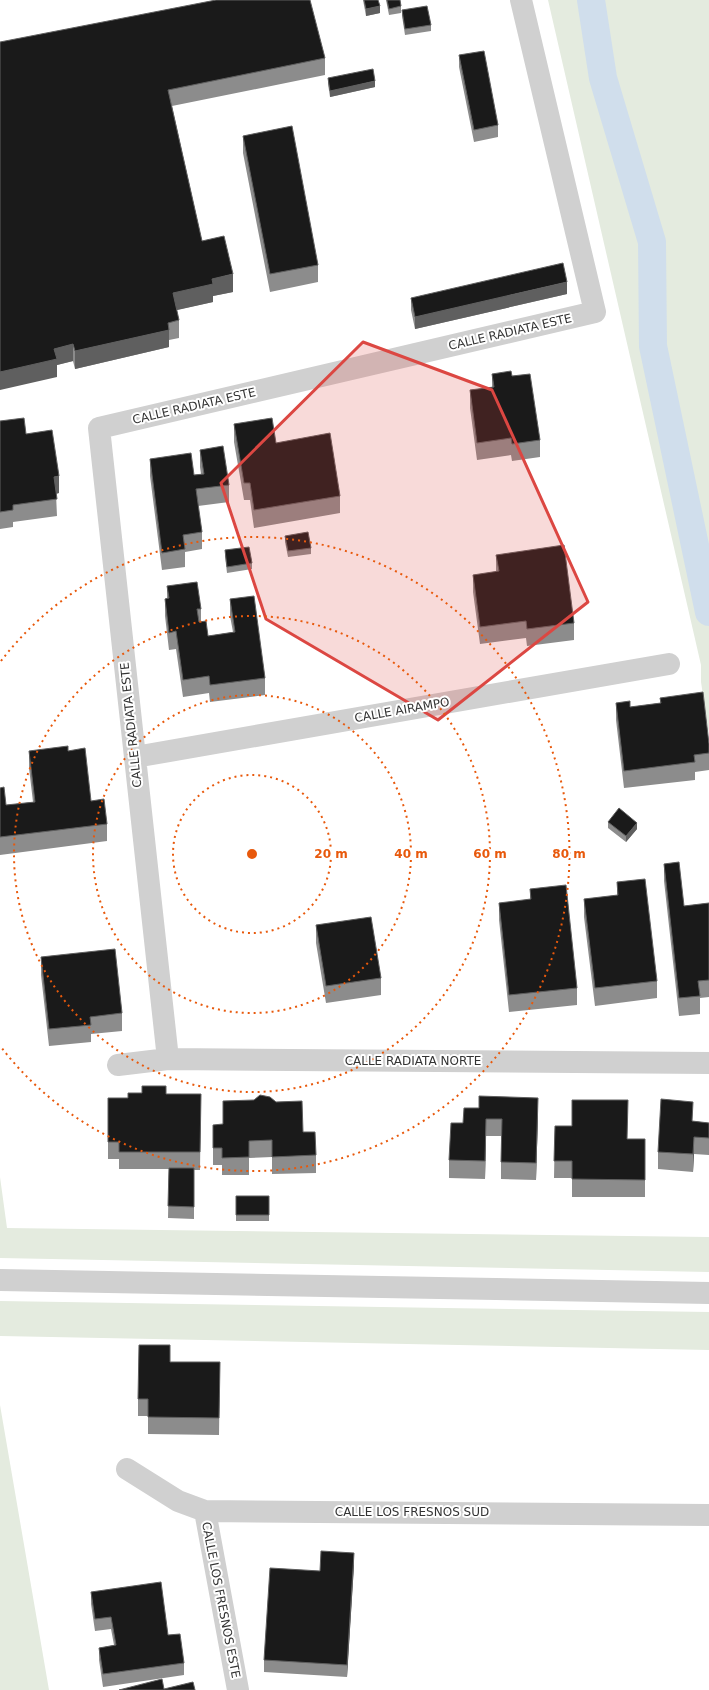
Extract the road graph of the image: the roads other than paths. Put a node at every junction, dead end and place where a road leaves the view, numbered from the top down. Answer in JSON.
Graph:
{"nodes":[{"id":1,"x":522,"y":0,"type":"edge"},
{"id":2,"x":668,"y":664,"type":"dead end"},
{"id":3,"x":135,"y":757,"type":"junction"},
{"id":4,"x":168,"y":1059,"type":"junction"},
{"id":5,"x":709,"y":1062,"type":"edge"},
{"id":6,"x":118,"y":1065,"type":"dead end"},
{"id":7,"x":0,"y":1280,"type":"edge"},
{"id":8,"x":709,"y":1293,"type":"edge"},
{"id":9,"x":127,"y":1469,"type":"dead end"},
{"id":10,"x":205,"y":1511,"type":"junction"},
{"id":11,"x":709,"y":1515,"type":"edge"},
{"id":12,"x":238,"y":1690,"type":"edge"}],
"edges":[{"from":1,"to":3,"type":"street","name":"CALLE RADIATA ESTE"},
{"from":2,"to":3,"type":"street","name":"CALLE AIRAMPO"},
{"from":3,"to":4,"type":"street","name":"CALLE RADIATA ESTE"},
{"from":4,"to":5,"type":"street","name":"CALLE RADIATA NORTE"},
{"from":4,"to":6,"type":"street","name":"CALLE RADIATA NORTE"},
{"from":7,"to":8,"type":"street"},
{"from":9,"to":10,"type":"street","name":"CALLE LOS FRESNOS SUD"},
{"from":10,"to":11,"type":"street","name":"CALLE LOS FRESNOS SUD"},
{"from":10,"to":12,"type":"street","name":"CALLE LOS FRESNOS ESTE"}]}
